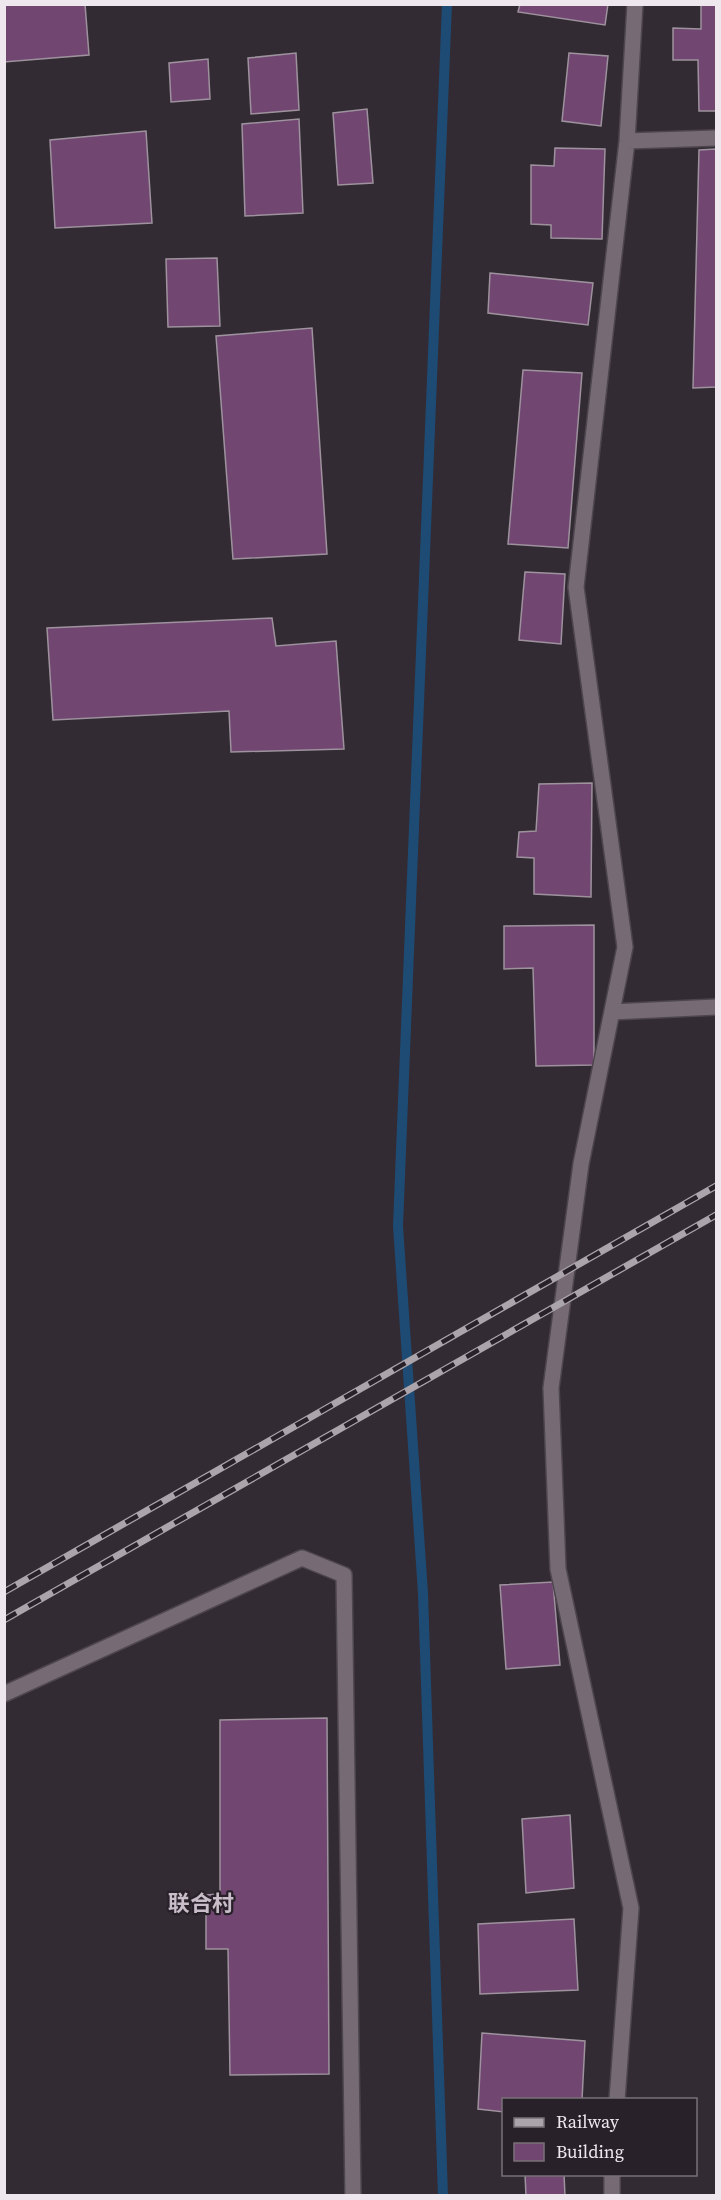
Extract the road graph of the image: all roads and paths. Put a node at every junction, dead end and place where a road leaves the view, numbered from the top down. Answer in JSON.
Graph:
{"nodes":[{"id":1,"x":636,"y":4,"type":"edge"},
{"id":2,"x":717,"y":138,"type":"edge"},
{"id":3,"x":627,"y":141,"type":"junction"},
{"id":4,"x":717,"y":1007,"type":"edge"},
{"id":5,"x":612,"y":1011,"type":"junction"},
{"id":6,"x":4,"y":1694,"type":"edge"},
{"id":7,"x":617,"y":2098,"type":"edge"},
{"id":8,"x":612,"y":2176,"type":"edge"},
{"id":9,"x":353,"y":2196,"type":"edge"},
{"id":10,"x":612,"y":2196,"type":"edge"}],
"edges":[{"from":1,"to":3,"type":"lane"},
{"from":2,"to":3,"type":"lane"},
{"from":3,"to":5,"type":"lane"},
{"from":4,"to":5,"type":"lane"},
{"from":5,"to":7,"type":"lane"},
{"from":6,"to":9,"type":"lane"},
{"from":8,"to":10,"type":"lane"}]}
